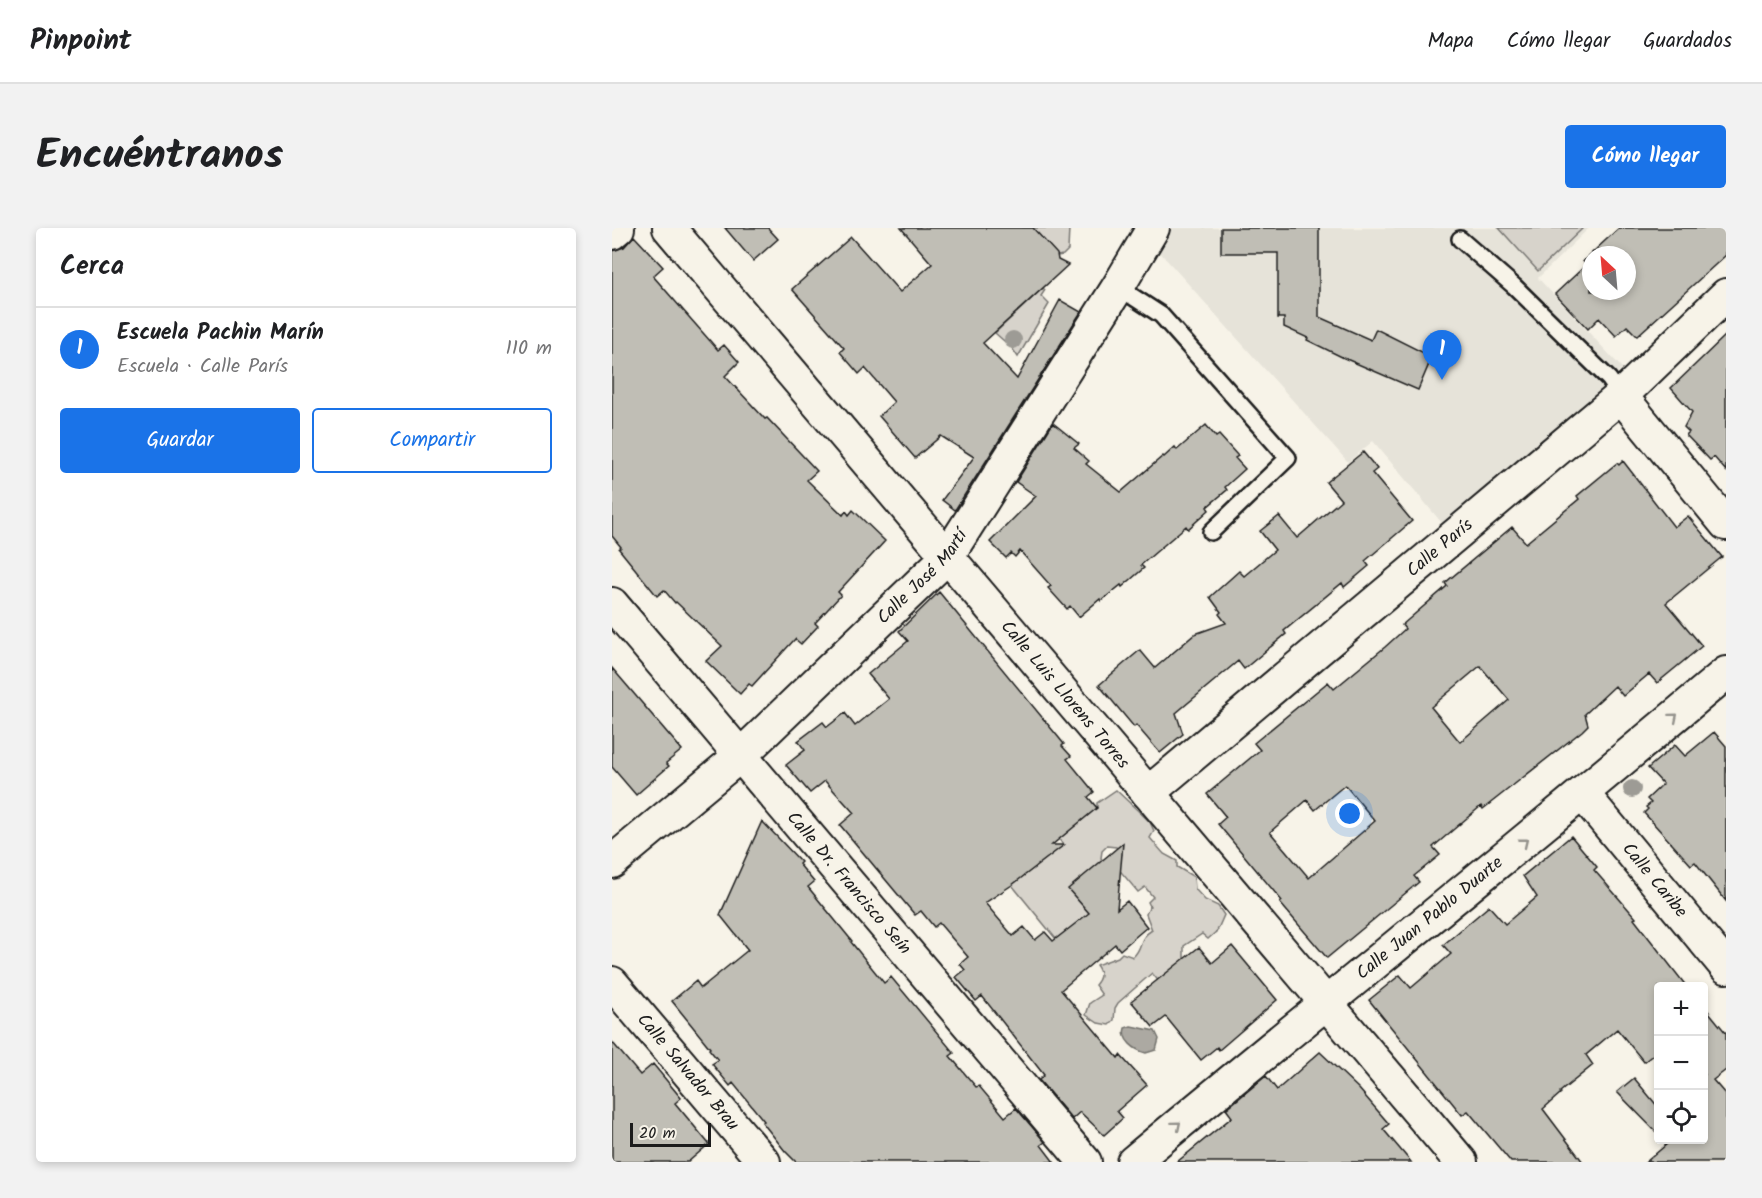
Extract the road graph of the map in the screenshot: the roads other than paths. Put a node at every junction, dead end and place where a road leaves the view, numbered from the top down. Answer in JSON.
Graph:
{"nodes":[{"id":1,"x":618,"y":228,"type":"edge"},
{"id":2,"x":669,"y":228,"type":"edge"},
{"id":3,"x":1153,"y":228,"type":"edge"},
{"id":4,"x":612,"y":233,"type":"edge"},
{"id":5,"x":1460,"y":239,"type":"dead end"},
{"id":6,"x":1118,"y":287,"type":"junction"},
{"id":7,"x":1726,"y":295,"type":"edge"},
{"id":8,"x":1621,"y":396,"type":"junction"},
{"id":9,"x":1726,"y":524,"type":"edge"},
{"id":10,"x":1210,"y":532,"type":"dead end"},
{"id":11,"x":947,"y":556,"type":"junction"},
{"id":12,"x":612,"y":604,"type":"edge"},
{"id":13,"x":1726,"y":673,"type":"edge"},
{"id":14,"x":741,"y":755,"type":"junction"},
{"id":15,"x":1148,"y":793,"type":"junction"},
{"id":16,"x":1582,"y":794,"type":"junction"},
{"id":17,"x":612,"y":862,"type":"edge"},
{"id":18,"x":1726,"y":967,"type":"edge"},
{"id":19,"x":612,"y":983,"type":"edge"},
{"id":20,"x":1325,"y":1002,"type":"junction"},
{"id":21,"x":764,"y":1162,"type":"edge"},
{"id":22,"x":1085,"y":1162,"type":"edge"},
{"id":23,"x":1132,"y":1162,"type":"edge"},
{"id":24,"x":1461,"y":1162,"type":"edge"}],
"edges":[{"from":1,"to":4,"type":"street"},
{"from":2,"to":11,"type":"street","name":"Calle Luis Llorens Torres"},
{"from":3,"to":6,"type":"street","name":"Calle José Martí"},
{"from":5,"to":8,"type":"lane"},
{"from":6,"to":10,"type":"lane"},
{"from":6,"to":11,"type":"street","name":"Calle José Martí"},
{"from":7,"to":8,"type":"street","name":"Calle París"},
{"from":8,"to":9,"type":"street"},
{"from":8,"to":15,"type":"street","name":"Calle París"},
{"from":11,"to":14,"type":"street","name":"Calle José Martí"},
{"from":11,"to":15,"type":"street","name":"Calle Luis Llorens Torres"},
{"from":12,"to":14,"type":"street","name":"Calle Dr. Francisco Seín"},
{"from":16,"to":13,"type":"street","name":"Calle Juan Pablo Duarte","one_way":true},
{"from":14,"to":17,"type":"street","name":"Calle José Martí"},
{"from":14,"to":22,"type":"street","name":"Calle Dr. Francisco Seín"},
{"from":15,"to":20,"type":"street","name":"Calle Luis Llorens Torres"},
{"from":16,"to":18,"type":"street","name":"Calle Caribe"},
{"from":20,"to":16,"type":"street","name":"Calle Juan Pablo Duarte","one_way":true},
{"from":19,"to":21,"type":"street","name":"Calle Salvador Brau"},
{"from":23,"to":20,"type":"street","name":"Calle Juan Pablo Duarte","one_way":true},
{"from":20,"to":24,"type":"street","name":"Calle Luis Llorens Torres"}]}
